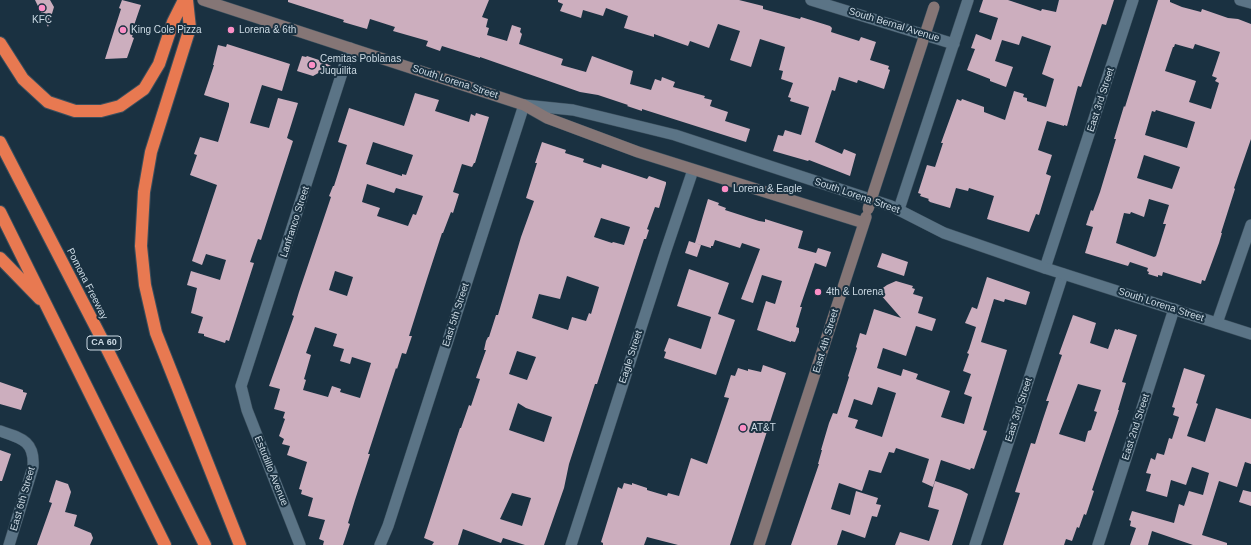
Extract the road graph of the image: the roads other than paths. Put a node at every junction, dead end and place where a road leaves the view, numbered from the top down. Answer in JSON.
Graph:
{"nodes":[{"id":1,"x":184,"y":0,"type":"edge"},
{"id":2,"x":187,"y":0,"type":"edge"},
{"id":3,"x":203,"y":0,"type":"edge"},
{"id":4,"x":811,"y":0,"type":"edge"},
{"id":5,"x":968,"y":0,"type":"edge"},
{"id":6,"x":1134,"y":0,"type":"edge"},
{"id":7,"x":1240,"y":0,"type":"edge"},
{"id":8,"x":935,"y":3,"type":"edge"},
{"id":9,"x":1251,"y":3,"type":"edge"},
{"id":10,"x":0,"y":43,"type":"edge"},
{"id":11,"x":954,"y":44,"type":"junction"},
{"id":12,"x":350,"y":48,"type":"junction"},
{"id":13,"x":524,"y":105,"type":"junction"},
{"id":14,"x":0,"y":142,"type":"edge"},
{"id":15,"x":693,"y":170,"type":"junction"},
{"id":16,"x":899,"y":210,"type":"junction"},
{"id":17,"x":0,"y":212,"type":"edge"},
{"id":18,"x":864,"y":223,"type":"junction"},
{"id":19,"x":1251,"y":224,"type":"edge"},
{"id":20,"x":0,"y":258,"type":"edge"},
{"id":21,"x":1045,"y":268,"type":"junction"},
{"id":22,"x":1063,"y":274,"type":"junction"},
{"id":23,"x":48,"y":307,"type":"junction"},
{"id":24,"x":1174,"y":309,"type":"junction"},
{"id":25,"x":1217,"y":323,"type":"junction"},
{"id":26,"x":1251,"y":334,"type":"edge"},
{"id":27,"x":243,"y":396,"type":"joint"},
{"id":28,"x":0,"y":431,"type":"edge"},
{"id":29,"x":388,"y":526,"type":"junction"},
{"id":30,"x":9,"y":545,"type":"edge"},
{"id":31,"x":165,"y":545,"type":"edge"},
{"id":32,"x":205,"y":545,"type":"edge"},
{"id":33,"x":240,"y":545,"type":"edge"},
{"id":34,"x":300,"y":545,"type":"edge"},
{"id":35,"x":380,"y":545,"type":"edge"},
{"id":36,"x":383,"y":545,"type":"edge"},
{"id":37,"x":571,"y":545,"type":"edge"},
{"id":38,"x":759,"y":545,"type":"edge"},
{"id":39,"x":975,"y":545,"type":"edge"},
{"id":40,"x":1098,"y":545,"type":"edge"}],
"edges":[{"from":1,"to":10,"type":"highway"},
{"from":2,"to":33,"type":"highway"},
{"from":3,"to":12,"type":"main road","name":"South Lorena Street"},
{"from":4,"to":11,"type":"street","name":"South Bernal Avenue"},
{"from":5,"to":11,"type":"street"},
{"from":6,"to":21,"type":"street","name":"East 3rd Street"},
{"from":7,"to":9,"type":"street"},
{"from":8,"to":18,"type":"main road","name":"East 4th Street","bridge":true},
{"from":11,"to":16,"type":"street"},
{"from":12,"to":13,"type":"main road","name":"South Lorena Street"},
{"from":12,"to":27,"type":"street","name":"Lanfranco Street"},
{"from":13,"to":15,"type":"main road","name":"South Lorena Street"},
{"from":13,"to":16,"type":"street","name":"South Lorena Street"},
{"from":13,"to":29,"type":"street","name":"East 5th Street"},
{"from":14,"to":32,"type":"highway","name":"Pomona Freeway","number":"CA 60"},
{"from":15,"to":18,"type":"main road","name":"South Lorena Street"},
{"from":15,"to":37,"type":"street","name":"Eagle Street"},
{"from":16,"to":21,"type":"street","name":"South Lorena Street"},
{"from":17,"to":23,"type":"highway"},
{"from":18,"to":38,"type":"main road","name":"East 4th Street"},
{"from":19,"to":25,"type":"street"},
{"from":20,"to":23,"type":"highway"},
{"from":21,"to":22,"type":"street","name":"South Lorena Street"},
{"from":22,"to":24,"type":"street","name":"South Lorena Street"},
{"from":22,"to":39,"type":"street","name":"East 3rd Street"},
{"from":23,"to":31,"type":"highway"},
{"from":24,"to":25,"type":"street","name":"South Lorena Street"},
{"from":24,"to":40,"type":"street","name":"East 2nd Street"},
{"from":25,"to":26,"type":"street","name":"South Lorena Street"},
{"from":27,"to":34,"type":"street","name":"Estudillo Avenue"},
{"from":28,"to":30,"type":"street","name":"East 6th Street"},
{"from":29,"to":35,"type":"street","name":"East 5th Street"},
{"from":29,"to":36,"type":"street","name":"East 5th Street"}]}
